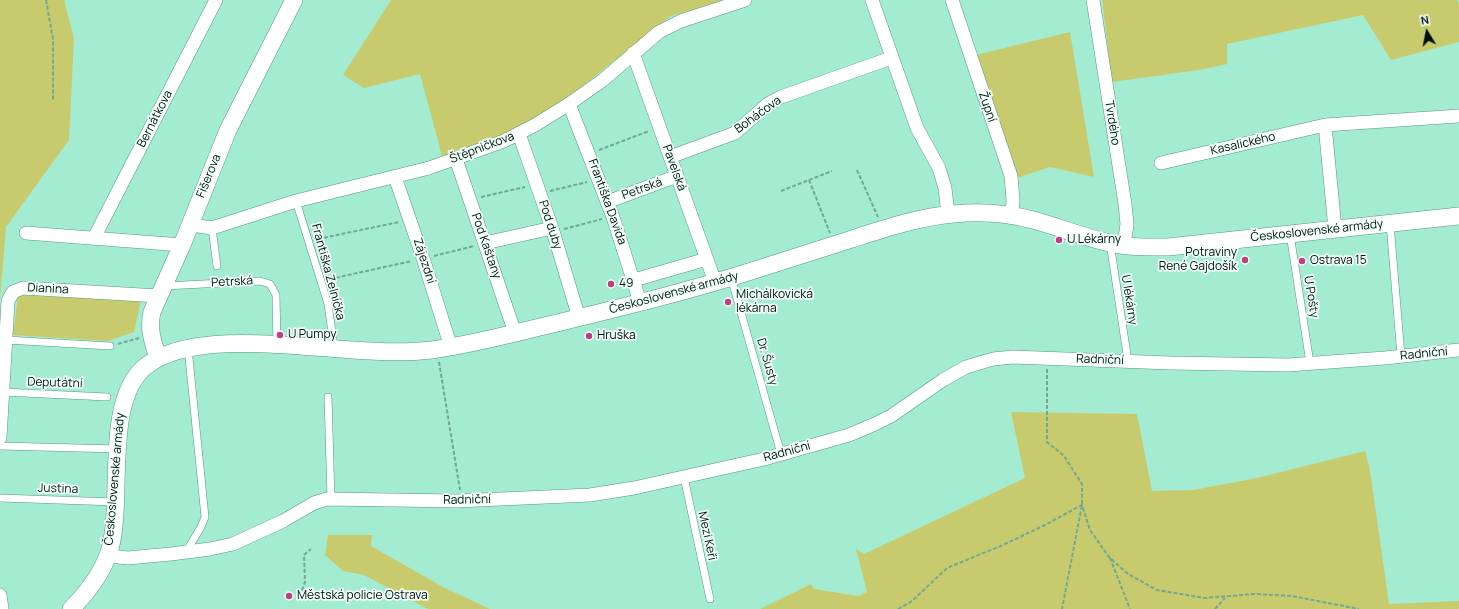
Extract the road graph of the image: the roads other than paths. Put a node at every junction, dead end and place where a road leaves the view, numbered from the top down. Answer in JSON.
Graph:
{"nodes":[{"id":1,"x":216,"y":0,"type":"edge"},
{"id":2,"x":294,"y":0,"type":"edge"},
{"id":3,"x":744,"y":0,"type":"edge"},
{"id":4,"x":872,"y":0,"type":"edge"},
{"id":5,"x":952,"y":0,"type":"edge"},
{"id":6,"x":1093,"y":0,"type":"edge"},
{"id":7,"x":633,"y":53,"type":"junction"},
{"id":8,"x":891,"y":58,"type":"junction"},
{"id":9,"x":569,"y":104,"type":"junction"},
{"id":10,"x":1459,"y":116,"type":"edge"},
{"id":11,"x":1325,"y":125,"type":"junction"},
{"id":12,"x":519,"y":134,"type":"junction"},
{"id":13,"x":670,"y":157,"type":"junction"},
{"id":14,"x":456,"y":159,"type":"junction"},
{"id":15,"x":1161,"y":163,"type":"dead end"},
{"id":16,"x":677,"y":176,"type":"junction"},
{"id":17,"x":395,"y":177,"type":"junction"},
{"id":18,"x":296,"y":201,"type":"junction"},
{"id":19,"x":607,"y":202,"type":"junction"},
{"id":20,"x":948,"y":214,"type":"junction"},
{"id":21,"x":1012,"y":215,"type":"junction"},
{"id":22,"x":1459,"y":216,"type":"edge"},
{"id":23,"x":190,"y":222,"type":"junction"},
{"id":24,"x":1390,"y":223,"type":"junction"},
{"id":25,"x":212,"y":228,"type":"junction"},
{"id":26,"x":1335,"y":229,"type":"junction"},
{"id":27,"x":552,"y":230,"type":"junction"},
{"id":28,"x":26,"y":233,"type":"dead end"},
{"id":29,"x":1290,"y":234,"type":"junction"},
{"id":30,"x":94,"y":238,"type":"junction"},
{"id":31,"x":485,"y":243,"type":"junction"},
{"id":32,"x":1117,"y":244,"type":"junction"},
{"id":33,"x":182,"y":245,"type":"junction"},
{"id":34,"x":707,"y":259,"type":"junction"},
{"id":35,"x":217,"y":266,"type":"dead end"},
{"id":36,"x":634,"y":280,"type":"junction"},
{"id":37,"x":723,"y":280,"type":"junction"},
{"id":38,"x":162,"y":291,"type":"junction"},
{"id":39,"x":640,"y":302,"type":"junction"},
{"id":40,"x":579,"y":318,"type":"junction"},
{"id":41,"x":515,"y":333,"type":"junction"},
{"id":42,"x":6,"y":340,"type":"junction"},
{"id":43,"x":277,"y":340,"type":"junction"},
{"id":44,"x":110,"y":346,"type":"road end"},
{"id":45,"x":450,"y":347,"type":"junction"},
{"id":46,"x":188,"y":348,"type":"junction"},
{"id":47,"x":333,"y":349,"type":"junction"},
{"id":48,"x":1459,"y":350,"type":"edge"},
{"id":49,"x":1401,"y":356,"type":"junction"},
{"id":50,"x":158,"y":358,"type":"junction"},
{"id":51,"x":1128,"y":361,"type":"junction"},
{"id":52,"x":1310,"y":363,"type":"junction"},
{"id":53,"x":3,"y":392,"type":"junction"},
{"id":54,"x":107,"y":397,"type":"dead end"},
{"id":55,"x":328,"y":397,"type":"dead end"},
{"id":56,"x":0,"y":438,"type":"edge"},
{"id":57,"x":0,"y":446,"type":"edge"},
{"id":58,"x":118,"y":450,"type":"junction"},
{"id":59,"x":781,"y":454,"type":"junction"},
{"id":60,"x":684,"y":477,"type":"junction"},
{"id":61,"x":0,"y":498,"type":"edge"},
{"id":62,"x":332,"y":498,"type":"junction"},
{"id":63,"x":116,"y":502,"type":"junction"},
{"id":64,"x":186,"y":552,"type":"junction"},
{"id":65,"x":108,"y":556,"type":"junction"},
{"id":66,"x":0,"y":595,"type":"edge"},
{"id":67,"x":710,"y":599,"type":"dead end"},
{"id":68,"x":2,"y":609,"type":"edge"},
{"id":69,"x":71,"y":609,"type":"edge"}],
"edges":[{"from":1,"to":30,"type":"street","name":"Bernátkova"},
{"from":2,"to":23,"type":"street","name":"Fišerova"},
{"from":3,"to":7,"type":"street","name":"Štěpničkova"},
{"from":4,"to":8,"type":"street"},
{"from":5,"to":21,"type":"street","name":"Župní"},
{"from":6,"to":32,"type":"street","name":"Tvrdého"},
{"from":7,"to":9,"type":"street","name":"Štěpničkova"},
{"from":7,"to":13,"type":"street","name":"Pavelská"},
{"from":8,"to":13,"type":"street","name":"Boháčova"},
{"from":8,"to":20,"type":"street"},
{"from":9,"to":12,"type":"street","name":"Štěpničkova"},
{"from":9,"to":19,"type":"street","name":"Františka Davida"},
{"from":10,"to":11,"type":"street","name":"Kasalického"},
{"from":11,"to":15,"type":"street","name":"Kasalického"},
{"from":11,"to":26,"type":"street"},
{"from":12,"to":14,"type":"street","name":"Štěpničkova"},
{"from":12,"to":27,"type":"street","name":"Pod duby"},
{"from":13,"to":16,"type":"street","name":"Pavelská"},
{"from":14,"to":17,"type":"street","name":"Štěpničkova"},
{"from":14,"to":31,"type":"street","name":"Pod Kaštany"},
{"from":16,"to":19,"type":"street","name":"Petrská"},
{"from":16,"to":34,"type":"street","name":"Pavelská"},
{"from":17,"to":18,"type":"street","name":"Štěpničkova"},
{"from":17,"to":45,"type":"street","name":"Zájezdní"},
{"from":18,"to":25,"type":"street","name":"Štěpničkova"},
{"from":18,"to":47,"type":"lane","name":"Františka Zelníčka"},
{"from":19,"to":36,"type":"street","name":"Františka Davida"},
{"from":20,"to":21,"type":"street","name":"Československé armády"},
{"from":20,"to":37,"type":"street","name":"Československé armády"},
{"from":21,"to":32,"type":"street","name":"Československé armády"},
{"from":22,"to":24,"type":"street","name":"Československé armády"},
{"from":23,"to":25,"type":"street"},
{"from":23,"to":33,"type":"street","name":"Fišerova"},
{"from":24,"to":26,"type":"street","name":"Československé armády"},
{"from":24,"to":49,"type":"lane"},
{"from":25,"to":35,"type":"lane"},
{"from":26,"to":29,"type":"street","name":"Československé armády"},
{"from":27,"to":31,"type":"street"},
{"from":27,"to":40,"type":"street","name":"Pod duby"},
{"from":28,"to":30,"type":"street"},
{"from":29,"to":32,"type":"street","name":"Československé armády"},
{"from":29,"to":52,"type":"lane","name":"U Pošty"},
{"from":30,"to":33,"type":"street"},
{"from":31,"to":41,"type":"street","name":"Pod Kaštany"},
{"from":32,"to":51,"type":"lane","name":"U lékárny"},
{"from":33,"to":38,"type":"street","name":"Fišerova"},
{"from":34,"to":36,"type":"street"},
{"from":34,"to":37,"type":"street","name":"Pavelská"},
{"from":36,"to":39,"type":"street","name":"Františka Davida"},
{"from":37,"to":39,"type":"street","name":"Československé armády"},
{"from":37,"to":59,"type":"lane","name":"Dr. Šusty"},
{"from":38,"to":42,"type":"street","name":"Dianina"},
{"from":38,"to":43,"type":"lane","name":"Petrská"},
{"from":38,"to":50,"type":"street","name":"Fišerova"},
{"from":39,"to":40,"type":"street","name":"Československé armády"},
{"from":40,"to":41,"type":"street","name":"Československé armády"},
{"from":41,"to":45,"type":"street","name":"Československé armády"},
{"from":42,"to":44,"type":"lane"},
{"from":42,"to":53,"type":"street","name":"Dianina"},
{"from":43,"to":46,"type":"street","name":"Československé armády"},
{"from":43,"to":47,"type":"street","name":"Československé armády"},
{"from":45,"to":47,"type":"street","name":"Československé armády"},
{"from":46,"to":50,"type":"street","name":"Československé armády"},
{"from":46,"to":64,"type":"lane"},
{"from":48,"to":49,"type":"street","name":"Radniční"},
{"from":49,"to":52,"type":"street","name":"Radniční"},
{"from":50,"to":58,"type":"street","name":"Československé armády"},
{"from":51,"to":52,"type":"street","name":"Radniční"},
{"from":51,"to":59,"type":"street","name":"Radniční"},
{"from":53,"to":54,"type":"lane","name":"Deputátní"},
{"from":53,"to":56,"type":"street","name":"Dianina"},
{"from":55,"to":62,"type":"lane"},
{"from":57,"to":58,"type":"lane"},
{"from":58,"to":63,"type":"street","name":"Československé armády"},
{"from":59,"to":60,"type":"street","name":"Radniční"},
{"from":60,"to":62,"type":"street","name":"Radniční"},
{"from":60,"to":67,"type":"lane","name":"Mezi Keři"},
{"from":61,"to":63,"type":"lane","name":"Justina"},
{"from":62,"to":64,"type":"street","name":"Radniční"},
{"from":63,"to":65,"type":"street","name":"Československé armády"},
{"from":64,"to":65,"type":"street","name":"Radniční"},
{"from":65,"to":69,"type":"street","name":"Československé armády"},
{"from":66,"to":68,"type":"street"}]}
